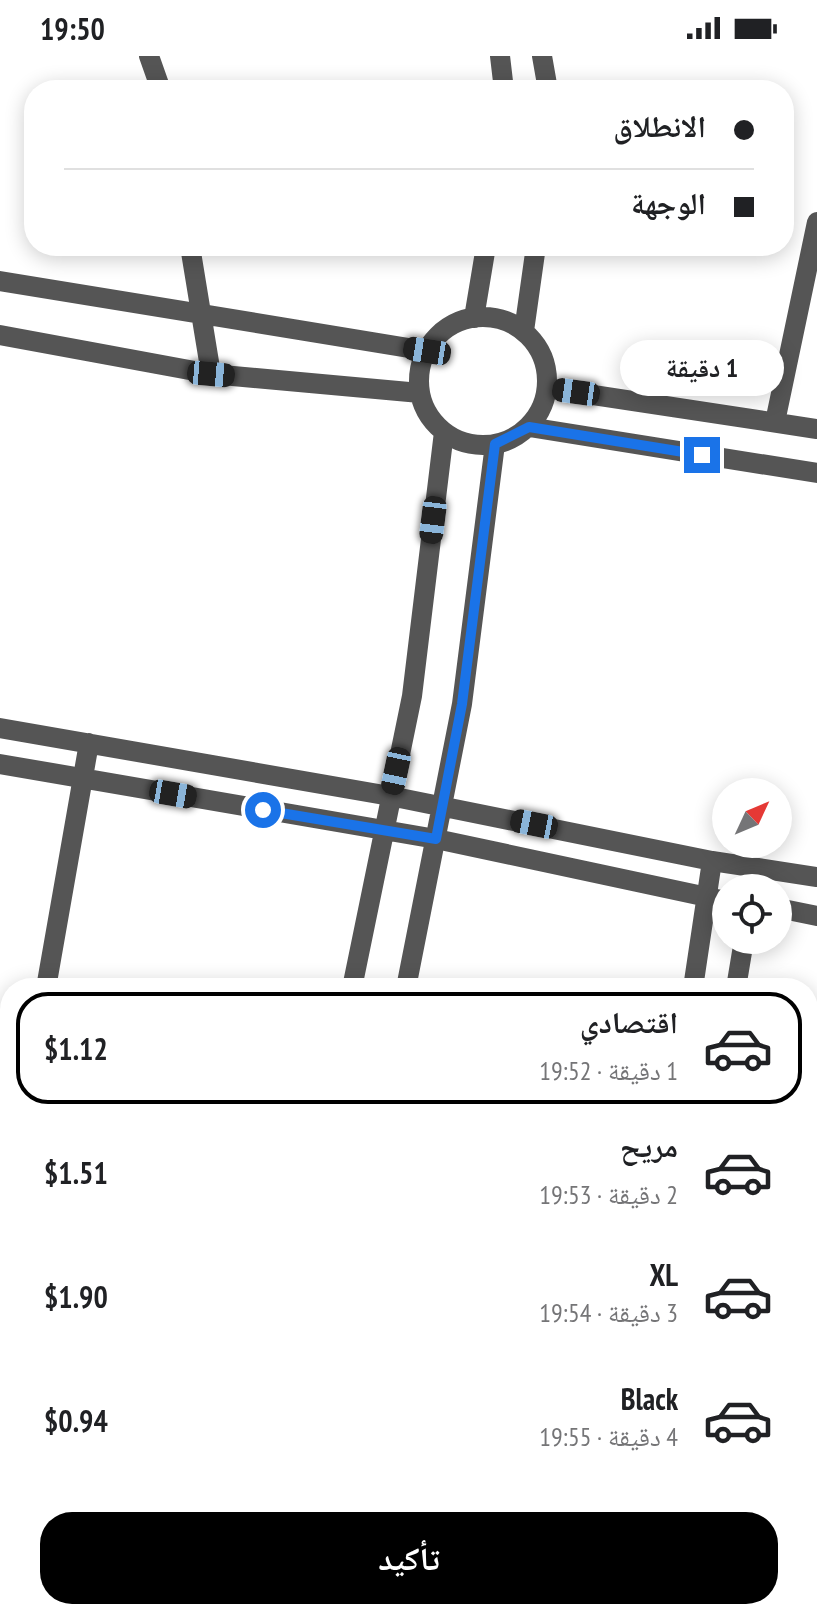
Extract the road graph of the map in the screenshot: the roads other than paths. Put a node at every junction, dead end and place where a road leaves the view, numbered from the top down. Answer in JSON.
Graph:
{"nodes":[{"id":1,"x":149,"y":56,"type":"edge"},
{"id":2,"x":500,"y":56,"type":"edge"},
{"id":3,"x":542,"y":56,"type":"edge"},
{"id":4,"x":157,"y":80,"type":"edge"},
{"id":5,"x":503,"y":80,"type":"edge"},
{"id":6,"x":546,"y":80,"type":"edge"},
{"id":7,"x":817,"y":222,"type":"edge"},
{"id":8,"x":192,"y":256,"type":"edge"},
{"id":9,"x":484,"y":256,"type":"edge"},
{"id":10,"x":535,"y":256,"type":"edge"},
{"id":11,"x":0,"y":281,"type":"edge"},
{"id":12,"x":201,"y":314,"type":"junction"},
{"id":13,"x":474,"y":318,"type":"junction"},
{"id":14,"x":524,"y":331,"type":"junction"},
{"id":15,"x":0,"y":335,"type":"edge"},
{"id":16,"x":427,"y":351,"type":"junction"},
{"id":17,"x":211,"y":374,"type":"junction"},
{"id":18,"x":547,"y":388,"type":"junction"},
{"id":19,"x":420,"y":393,"type":"junction"},
{"id":20,"x":775,"y":422,"type":"junction"},
{"id":21,"x":529,"y":427,"type":"junction"},
{"id":22,"x":817,"y":429,"type":"edge"},
{"id":23,"x":444,"y":432,"type":"junction"},
{"id":24,"x":495,"y":444,"type":"junction"},
{"id":25,"x":817,"y":473,"type":"edge"},
{"id":26,"x":0,"y":728,"type":"edge"},
{"id":27,"x":89,"y":743,"type":"junction"},
{"id":28,"x":0,"y":764,"type":"edge"},
{"id":29,"x":83,"y":778,"type":"junction"},
{"id":30,"x":390,"y":796,"type":"junction"},
{"id":31,"x":445,"y":806,"type":"junction"},
{"id":32,"x":383,"y":830,"type":"junction"},
{"id":33,"x":436,"y":839,"type":"junction"},
{"id":34,"x":712,"y":861,"type":"junction"},
{"id":35,"x":713,"y":874,"type":"edge"},
{"id":36,"x":743,"y":874,"type":"edge"},
{"id":37,"x":792,"y":877,"type":"edge"},
{"id":38,"x":817,"y":877,"type":"edge"},
{"id":39,"x":712,"y":899,"type":"edge"},
{"id":40,"x":792,"y":911,"type":"edge"},
{"id":41,"x":712,"y":915,"type":"edge"},
{"id":42,"x":817,"y":916,"type":"edge"},
{"id":43,"x":742,"y":954,"type":"edge"},
{"id":44,"x":48,"y":978,"type":"edge"},
{"id":45,"x":354,"y":978,"type":"edge"},
{"id":46,"x":408,"y":978,"type":"edge"},
{"id":47,"x":696,"y":978,"type":"edge"},
{"id":48,"x":738,"y":978,"type":"edge"}],
"edges":[{"from":1,"to":4,"type":"street"},
{"from":2,"to":5,"type":"street"},
{"from":3,"to":6,"type":"street"},
{"from":7,"to":20,"type":"street"},
{"from":8,"to":12,"type":"street"},
{"from":9,"to":13,"type":"street"},
{"from":10,"to":14,"type":"street"},
{"from":11,"to":12,"type":"street"},
{"from":12,"to":16,"type":"street"},
{"from":12,"to":17,"type":"street"},
{"from":13,"to":14,"type":"street"},
{"from":13,"to":16,"type":"street"},
{"from":14,"to":18,"type":"street"},
{"from":15,"to":17,"type":"street"},
{"from":16,"to":19,"type":"street"},
{"from":17,"to":19,"type":"street"},
{"from":18,"to":20,"type":"street"},
{"from":18,"to":21,"type":"street"},
{"from":19,"to":23,"type":"street"},
{"from":20,"to":22,"type":"street"},
{"from":21,"to":24,"type":"street"},
{"from":21,"to":25,"type":"street"},
{"from":23,"to":24,"type":"street"},
{"from":23,"to":30,"type":"street"},
{"from":24,"to":31,"type":"street"},
{"from":26,"to":27,"type":"street"},
{"from":27,"to":29,"type":"street"},
{"from":27,"to":30,"type":"street"},
{"from":28,"to":29,"type":"street"},
{"from":29,"to":32,"type":"street"},
{"from":29,"to":44,"type":"street"},
{"from":30,"to":31,"type":"street"},
{"from":30,"to":32,"type":"street"},
{"from":31,"to":33,"type":"street"},
{"from":31,"to":34,"type":"street"},
{"from":32,"to":33,"type":"street"},
{"from":32,"to":45,"type":"street"},
{"from":33,"to":39,"type":"street"},
{"from":33,"to":46,"type":"street"},
{"from":34,"to":35,"type":"street"},
{"from":34,"to":36,"type":"street"},
{"from":37,"to":38,"type":"street"},
{"from":40,"to":42,"type":"street"},
{"from":41,"to":47,"type":"street"},
{"from":43,"to":48,"type":"street"}]}
